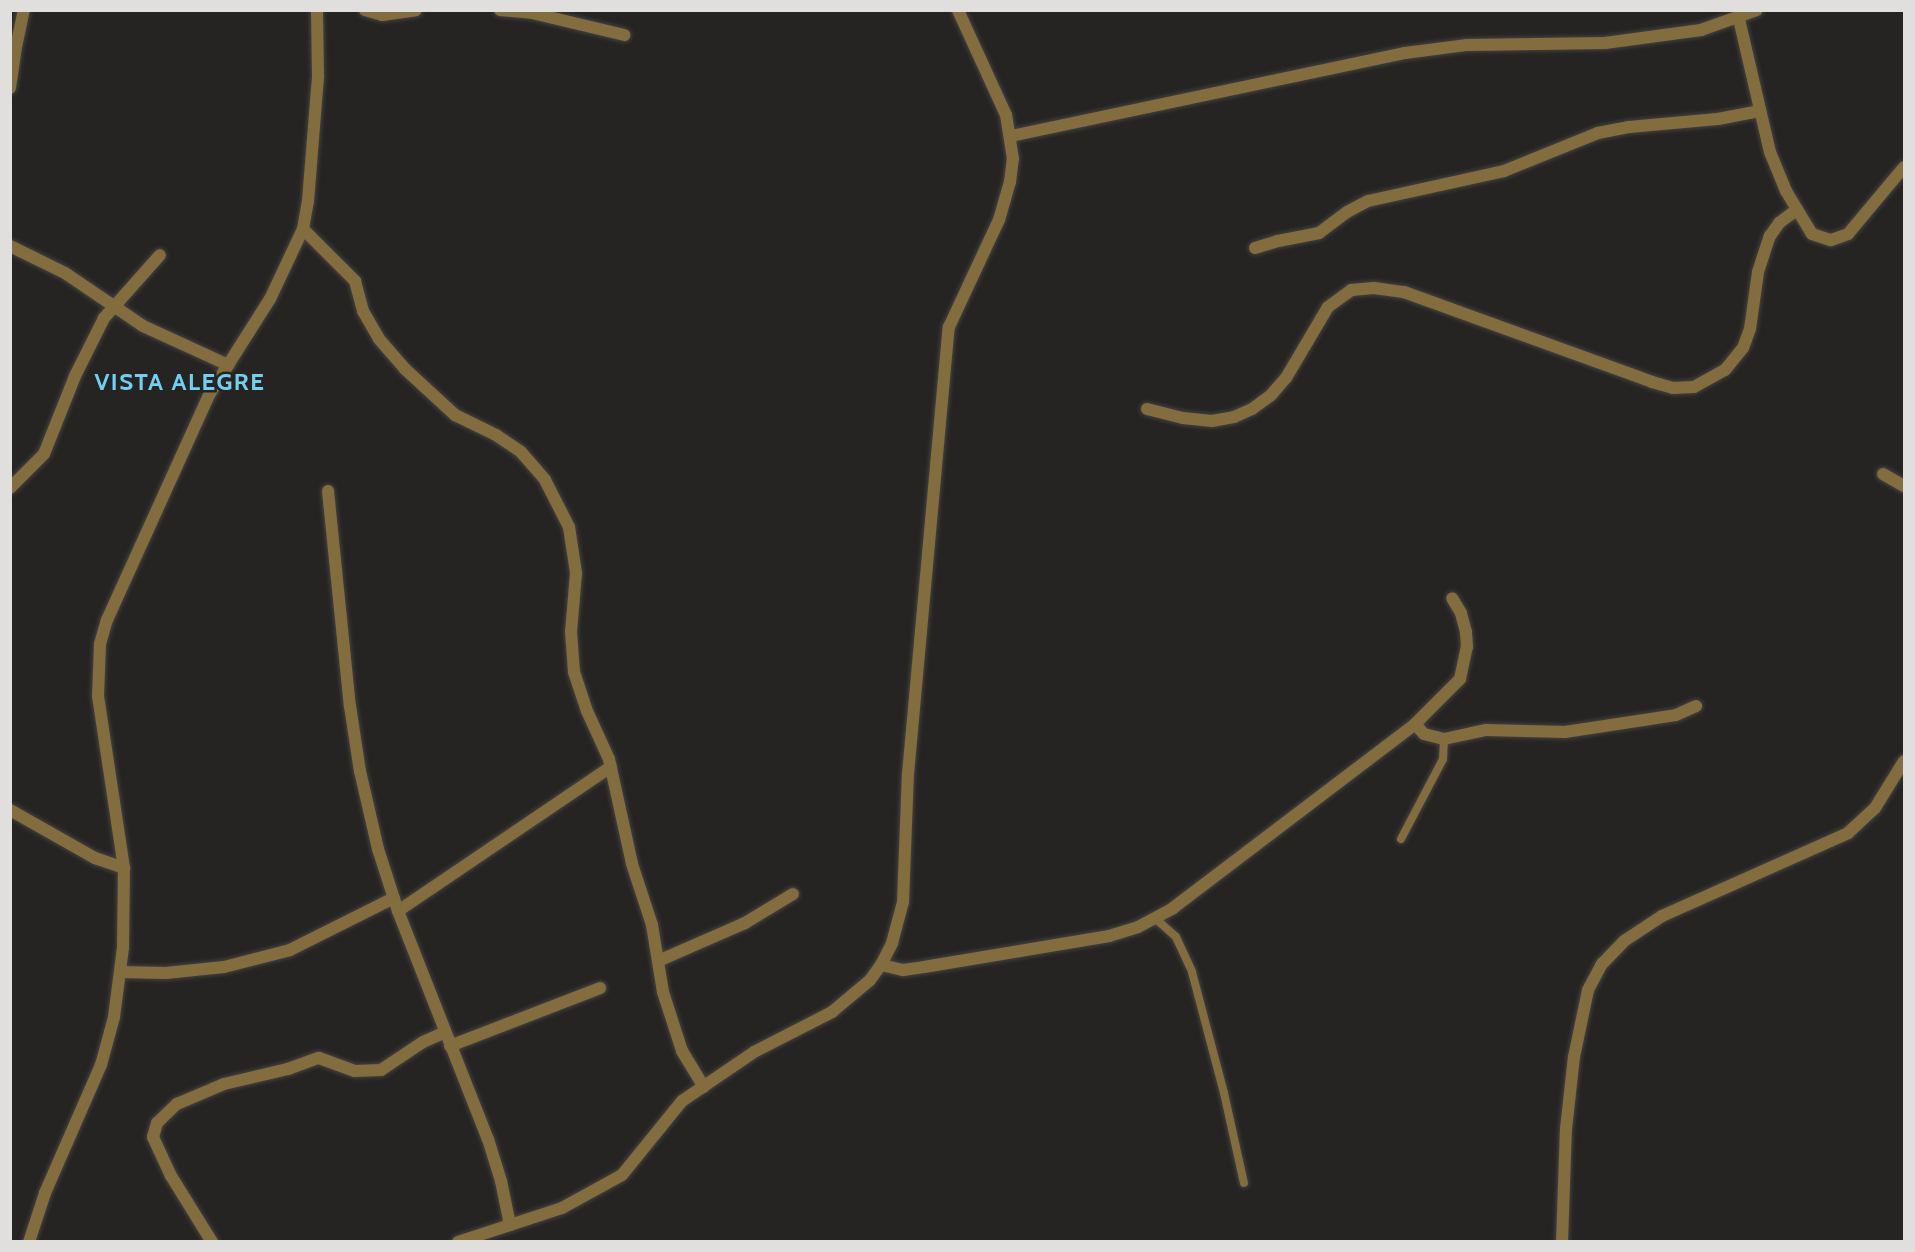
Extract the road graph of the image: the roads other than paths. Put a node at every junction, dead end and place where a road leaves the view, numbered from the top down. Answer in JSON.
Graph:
{"nodes":[{"id":1,"x":24,"y":10,"type":"edge"},
{"id":2,"x":317,"y":10,"type":"edge"},
{"id":3,"x":365,"y":10,"type":"edge"},
{"id":4,"x":416,"y":10,"type":"edge"},
{"id":5,"x":500,"y":10,"type":"edge"},
{"id":6,"x":958,"y":10,"type":"edge"},
{"id":7,"x":1757,"y":10,"type":"edge"},
{"id":8,"x":1739,"y":19,"type":"junction"},
{"id":9,"x":624,"y":35,"type":"dead end"},
{"id":10,"x":10,"y":88,"type":"edge"},
{"id":11,"x":1760,"y":111,"type":"junction"},
{"id":12,"x":1011,"y":136,"type":"junction"},
{"id":13,"x":1905,"y":167,"type":"edge"},
{"id":14,"x":1796,"y":210,"type":"junction"},
{"id":15,"x":303,"y":229,"type":"junction"},
{"id":16,"x":10,"y":246,"type":"edge"},
{"id":17,"x":1255,"y":248,"type":"dead end"},
{"id":18,"x":160,"y":255,"type":"dead end"},
{"id":19,"x":113,"y":308,"type":"junction"},
{"id":20,"x":228,"y":365,"type":"junction"},
{"id":21,"x":1147,"y":409,"type":"dead end"},
{"id":22,"x":1883,"y":474,"type":"dead end"},
{"id":23,"x":1905,"y":486,"type":"edge"},
{"id":24,"x":10,"y":488,"type":"edge"},
{"id":25,"x":328,"y":491,"type":"dead end"},
{"id":26,"x":1452,"y":598,"type":"dead end"},
{"id":27,"x":1696,"y":705,"type":"dead end"},
{"id":28,"x":1415,"y":724,"type":"junction"},
{"id":29,"x":1444,"y":739,"type":"junction"},
{"id":30,"x":1905,"y":761,"type":"edge"},
{"id":31,"x":611,"y":767,"type":"junction"},
{"id":32,"x":10,"y":810,"type":"edge"},
{"id":33,"x":1401,"y":838,"type":"dead end"},
{"id":34,"x":124,"y":868,"type":"junction"},
{"id":35,"x":793,"y":894,"type":"dead end"},
{"id":36,"x":394,"y":898,"type":"junction"},
{"id":37,"x":398,"y":911,"type":"junction"},
{"id":38,"x":1156,"y":919,"type":"junction"},
{"id":39,"x":658,"y":961,"type":"junction"},
{"id":40,"x":881,"y":965,"type":"junction"},
{"id":41,"x":120,"y":972,"type":"junction"},
{"id":42,"x":600,"y":988,"type":"dead end"},
{"id":43,"x":445,"y":1032,"type":"junction"},
{"id":44,"x":450,"y":1046,"type":"junction"},
{"id":45,"x":704,"y":1087,"type":"junction"},
{"id":46,"x":1244,"y":1183,"type":"dead end"},
{"id":47,"x":510,"y":1225,"type":"junction"},
{"id":48,"x":29,"y":1242,"type":"edge"},
{"id":49,"x":212,"y":1242,"type":"edge"},
{"id":50,"x":458,"y":1242,"type":"edge"},
{"id":51,"x":1562,"y":1242,"type":"edge"}],
"edges":[{"from":1,"to":10,"type":"street"},
{"from":2,"to":15,"type":"street"},
{"from":3,"to":4,"type":"street"},
{"from":5,"to":9,"type":"street"},
{"from":6,"to":12,"type":"street"},
{"from":7,"to":8,"type":"street"},
{"from":8,"to":11,"type":"street"},
{"from":8,"to":12,"type":"street"},
{"from":11,"to":14,"type":"street"},
{"from":11,"to":17,"type":"street"},
{"from":12,"to":40,"type":"street"},
{"from":13,"to":14,"type":"street"},
{"from":14,"to":21,"type":"street"},
{"from":15,"to":20,"type":"street"},
{"from":15,"to":31,"type":"street"},
{"from":16,"to":19,"type":"street"},
{"from":18,"to":19,"type":"street"},
{"from":19,"to":20,"type":"street"},
{"from":19,"to":24,"type":"street"},
{"from":20,"to":34,"type":"street"},
{"from":22,"to":23,"type":"street"},
{"from":25,"to":36,"type":"street"},
{"from":26,"to":28,"type":"street"},
{"from":27,"to":29,"type":"street"},
{"from":28,"to":29,"type":"street"},
{"from":28,"to":38,"type":"street"},
{"from":29,"to":33,"type":"lane"},
{"from":30,"to":51,"type":"street"},
{"from":31,"to":37,"type":"street"},
{"from":31,"to":39,"type":"street"},
{"from":32,"to":34,"type":"street"},
{"from":34,"to":41,"type":"street"},
{"from":35,"to":39,"type":"street"},
{"from":36,"to":37,"type":"street"},
{"from":36,"to":41,"type":"street"},
{"from":37,"to":43,"type":"street"},
{"from":38,"to":40,"type":"street"},
{"from":38,"to":46,"type":"lane"},
{"from":39,"to":45,"type":"street"},
{"from":40,"to":45,"type":"street"},
{"from":41,"to":48,"type":"street"},
{"from":42,"to":44,"type":"street"},
{"from":43,"to":44,"type":"street"},
{"from":43,"to":49,"type":"street"},
{"from":44,"to":47,"type":"street"},
{"from":45,"to":47,"type":"street"},
{"from":47,"to":50,"type":"street"}]}
